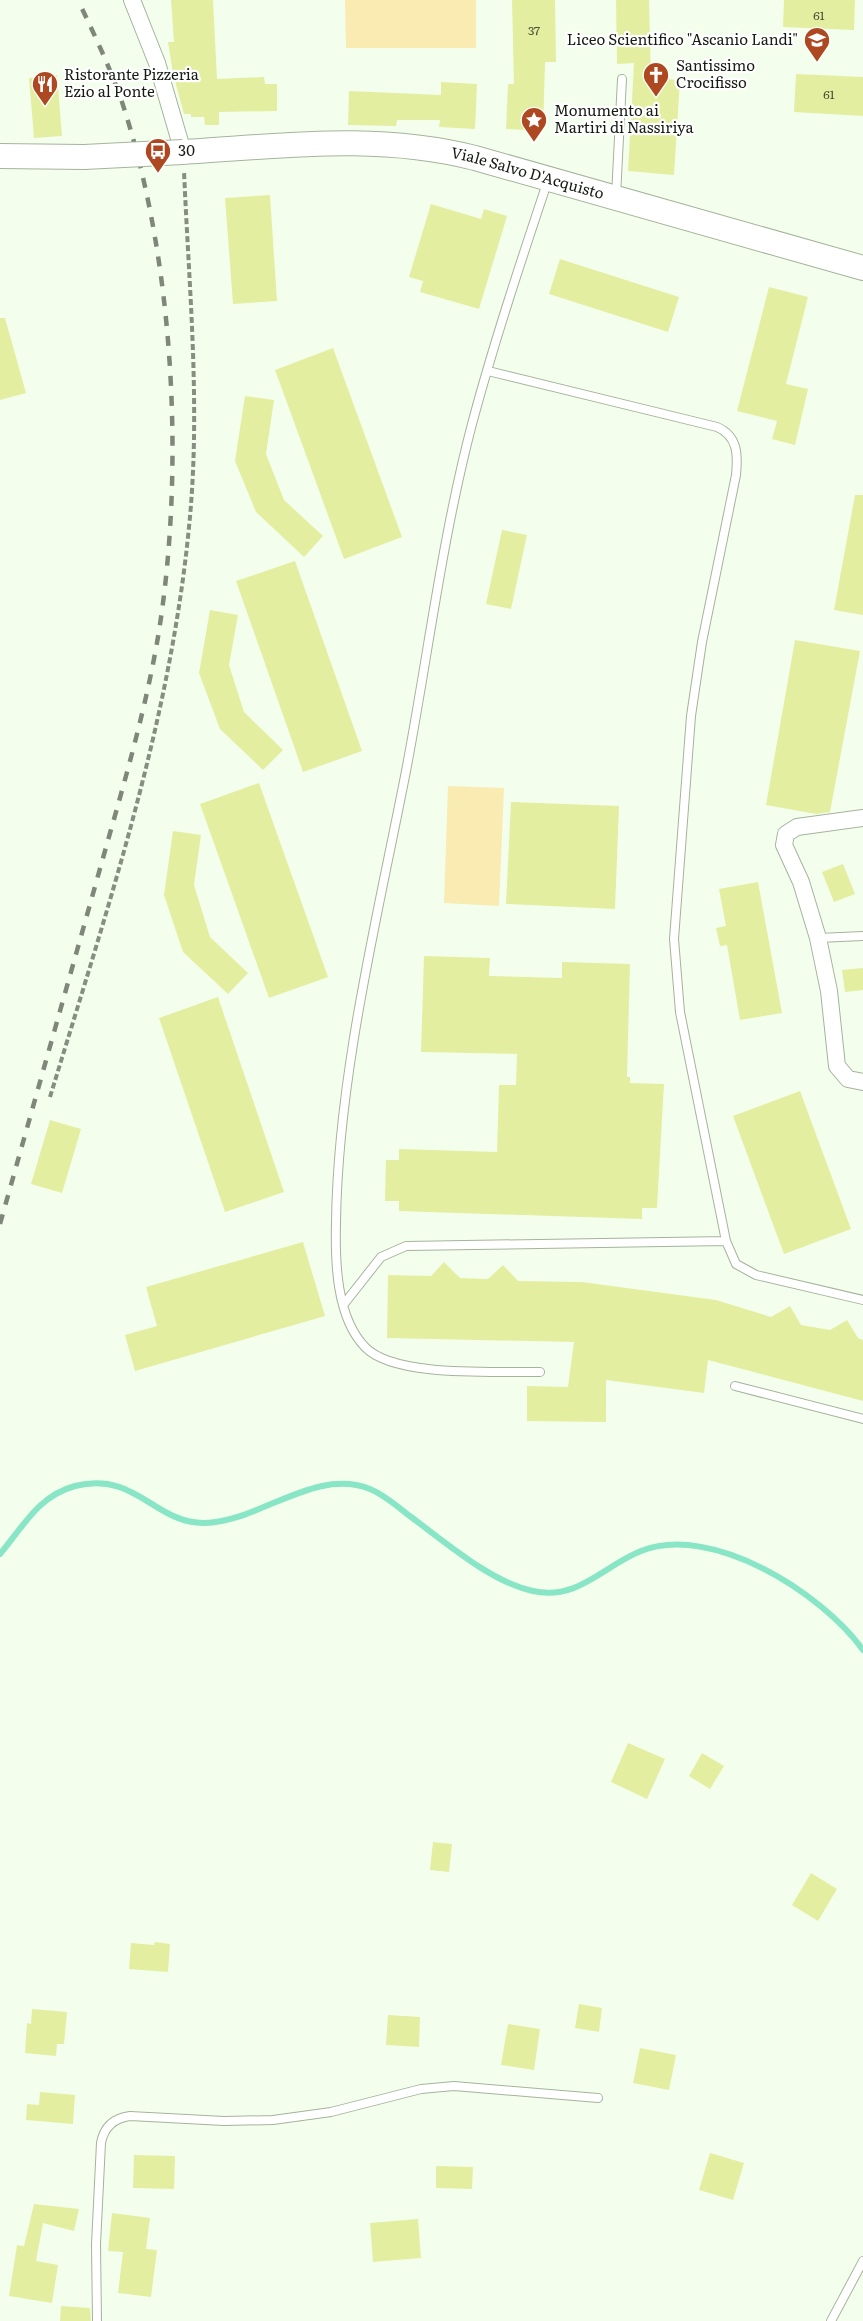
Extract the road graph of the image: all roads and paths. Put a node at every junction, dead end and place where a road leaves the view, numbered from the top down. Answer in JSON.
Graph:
{"nodes":[{"id":1,"x":132,"y":0,"type":"edge"},
{"id":2,"x":622,"y":79,"type":"dead end"},
{"id":3,"x":183,"y":152,"type":"junction"},
{"id":4,"x":0,"y":156,"type":"edge"},
{"id":5,"x":548,"y":179,"type":"junction"},
{"id":6,"x":616,"y":199,"type":"junction"},
{"id":7,"x":863,"y":268,"type":"edge"},
{"id":8,"x":488,"y":371,"type":"junction"},
{"id":9,"x":863,"y":818,"type":"edge"},
{"id":10,"x":863,"y":936,"type":"edge"},
{"id":11,"x":818,"y":938,"type":"junction"},
{"id":12,"x":863,"y":1082,"type":"edge"},
{"id":13,"x":50,"y":1097,"type":"dead end"},
{"id":14,"x":726,"y":1241,"type":"junction"},
{"id":15,"x":863,"y":1300,"type":"edge"},
{"id":16,"x":344,"y":1304,"type":"junction"},
{"id":17,"x":540,"y":1372,"type":"dead end"},
{"id":18,"x":735,"y":1386,"type":"dead end"},
{"id":19,"x":863,"y":1419,"type":"edge"},
{"id":20,"x":598,"y":2098,"type":"dead end"},
{"id":21,"x":863,"y":2261,"type":"edge"},
{"id":22,"x":97,"y":2321,"type":"edge"},
{"id":23,"x":831,"y":2321,"type":"edge"}],
"edges":[{"from":1,"to":3,"type":"street"},
{"from":2,"to":6,"type":"lane"},
{"from":3,"to":4,"type":"main road","name":"Viale Salvo D'Acquisto","bridge":true},
{"from":3,"to":5,"type":"main road","name":"Viale Salvo D'Acquisto"},
{"from":3,"to":13,"type":"path"},
{"from":5,"to":6,"type":"main road","name":"Viale Salvo D'Acquisto"},
{"from":5,"to":8,"type":"lane"},
{"from":6,"to":7,"type":"main road","name":"Viale Salvo D'Acquisto"},
{"from":8,"to":14,"type":"lane"},
{"from":8,"to":16,"type":"lane"},
{"from":9,"to":11,"type":"street"},
{"from":10,"to":11,"type":"lane"},
{"from":11,"to":12,"type":"street"},
{"from":14,"to":15,"type":"lane"},
{"from":14,"to":16,"type":"lane"},
{"from":16,"to":17,"type":"lane"},
{"from":18,"to":19,"type":"lane"},
{"from":20,"to":22,"type":"lane"},
{"from":21,"to":23,"type":"lane"}]}
